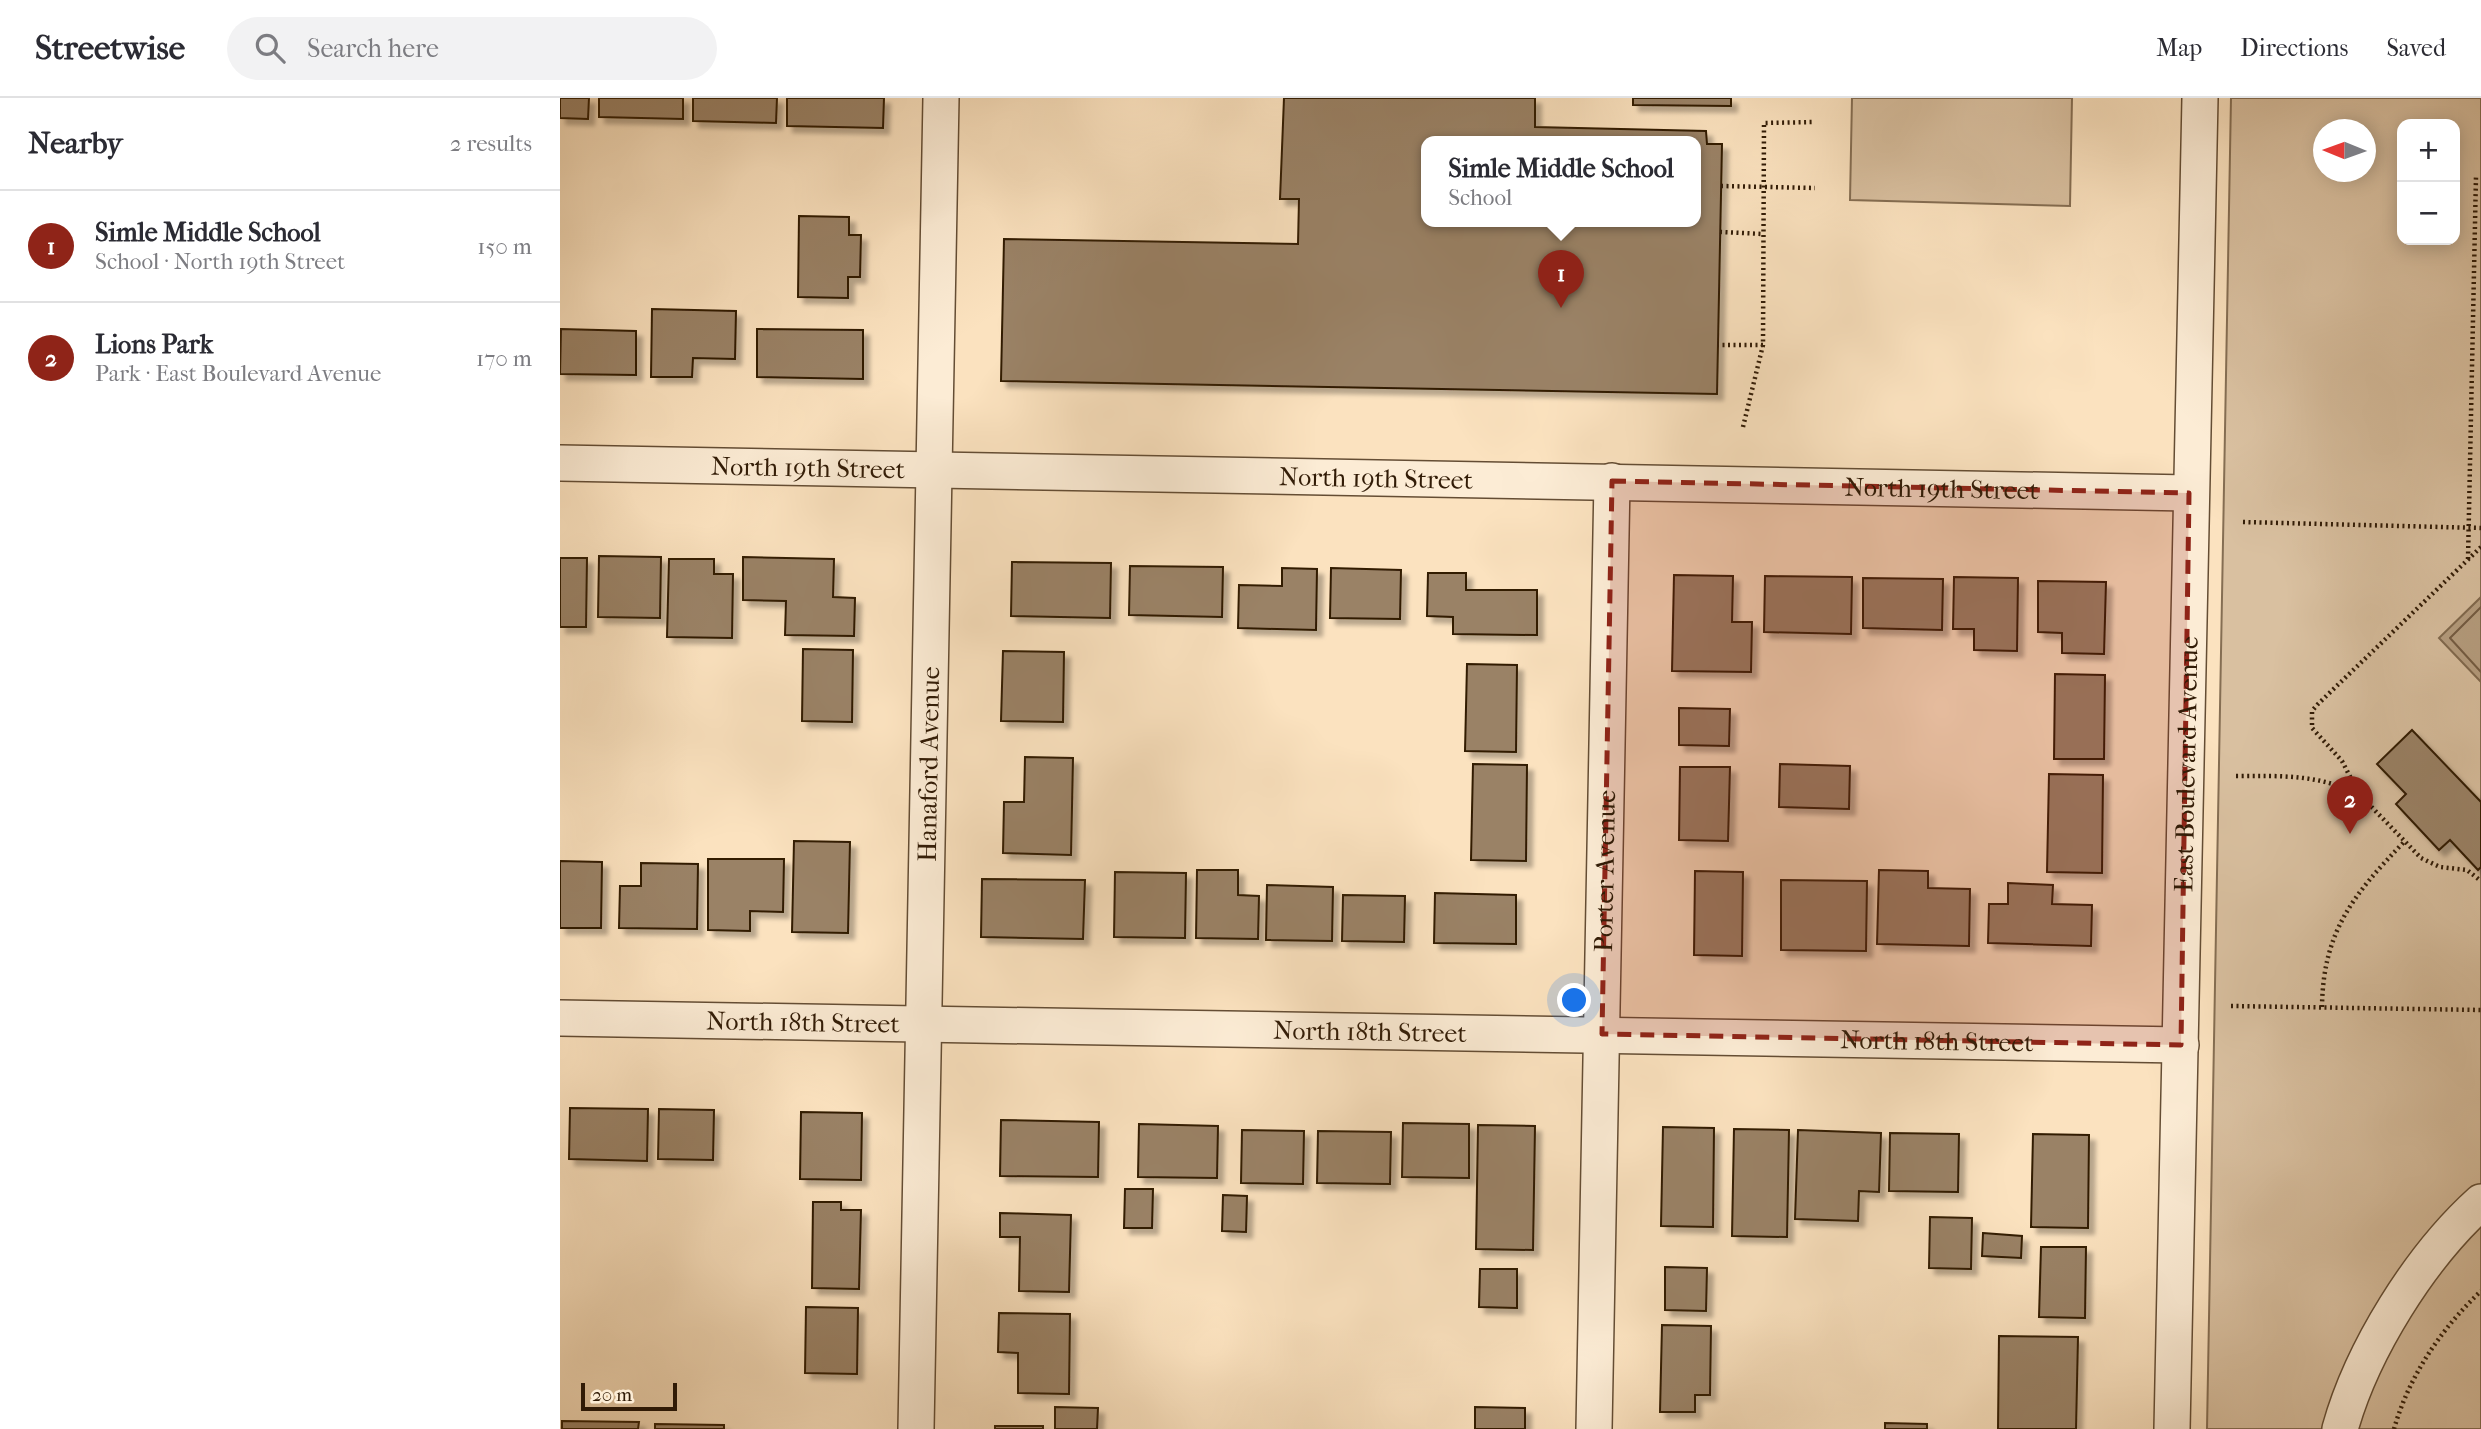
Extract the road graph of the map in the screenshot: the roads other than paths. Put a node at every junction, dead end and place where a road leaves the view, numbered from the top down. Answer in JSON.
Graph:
{"nodes":[{"id":1,"x":941,"y":98,"type":"edge"},
{"id":2,"x":2200,"y":98,"type":"edge"},
{"id":3,"x":560,"y":463,"type":"edge"},
{"id":4,"x":935,"y":469,"type":"junction"},
{"id":5,"x":1612,"y":481,"type":"junction"},
{"id":6,"x":2189,"y":493,"type":"junction"},
{"id":7,"x":560,"y":1018,"type":"edge"},
{"id":8,"x":923,"y":1025,"type":"junction"},
{"id":9,"x":1602,"y":1034,"type":"junction"},
{"id":10,"x":2181,"y":1045,"type":"junction"},
{"id":11,"x":2481,"y":1202,"type":"edge"},
{"id":12,"x":916,"y":1429,"type":"edge"},
{"id":13,"x":1594,"y":1429,"type":"edge"},
{"id":14,"x":2172,"y":1429,"type":"edge"},
{"id":15,"x":2340,"y":1429,"type":"edge"}],
"edges":[{"from":1,"to":4,"type":"street","name":"Hanaford Avenue"},
{"from":2,"to":6,"type":"street","name":"East Boulevard Avenue"},
{"from":3,"to":4,"type":"street","name":"North 19th Street"},
{"from":4,"to":5,"type":"street","name":"North 19th Street"},
{"from":4,"to":8,"type":"street","name":"Hanaford Avenue"},
{"from":5,"to":6,"type":"street","name":"North 19th Street"},
{"from":5,"to":9,"type":"street","name":"Porter Avenue"},
{"from":6,"to":10,"type":"street","name":"East Boulevard Avenue"},
{"from":7,"to":8,"type":"street","name":"North 18th Street"},
{"from":8,"to":9,"type":"street","name":"North 18th Street"},
{"from":8,"to":12,"type":"street","name":"Hanaford Avenue"},
{"from":9,"to":10,"type":"street","name":"North 18th Street"},
{"from":9,"to":13,"type":"street","name":"Porter Avenue"},
{"from":10,"to":14,"type":"street","name":"East Boulevard Avenue"},
{"from":11,"to":15,"type":"street"}]}
